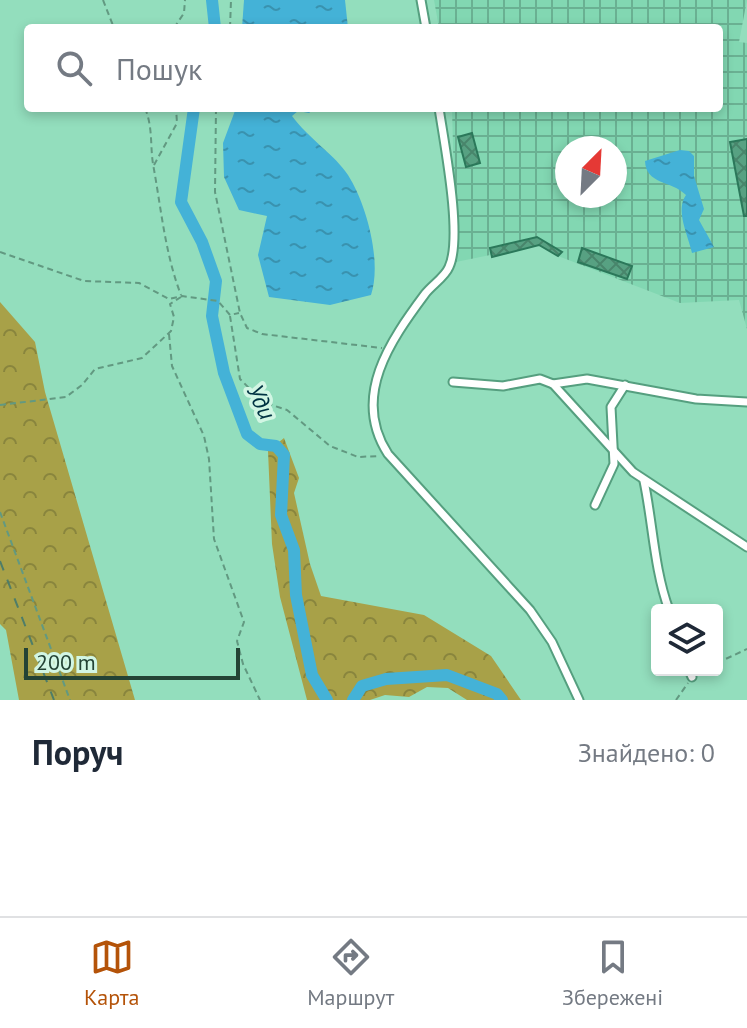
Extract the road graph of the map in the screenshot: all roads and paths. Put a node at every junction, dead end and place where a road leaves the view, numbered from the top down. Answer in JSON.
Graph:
{"nodes":[{"id":1,"x":103,"y":0,"type":"edge"},
{"id":2,"x":185,"y":0,"type":"edge"},
{"id":3,"x":231,"y":0,"type":"edge"},
{"id":4,"x":421,"y":0,"type":"edge"},
{"id":5,"x":112,"y":24,"type":"edge"},
{"id":6,"x":177,"y":24,"type":"edge"},
{"id":7,"x":230,"y":24,"type":"edge"},
{"id":8,"x":425,"y":24,"type":"edge"},
{"id":9,"x":146,"y":112,"type":"edge"},
{"id":10,"x":176,"y":112,"type":"edge"},
{"id":11,"x":216,"y":112,"type":"edge"},
{"id":12,"x":440,"y":112,"type":"edge"},
{"id":13,"x":153,"y":167,"type":"junction"},
{"id":14,"x":0,"y":252,"type":"edge"},
{"id":15,"x":182,"y":296,"type":"junction"},
{"id":16,"x":240,"y":313,"type":"junction"},
{"id":17,"x":230,"y":315,"type":"junction"},
{"id":18,"x":169,"y":334,"type":"junction"},
{"id":19,"x":387,"y":350,"type":"junction"},
{"id":20,"x":453,"y":382,"type":"dead end"},
{"id":21,"x":553,"y":384,"type":"junction"},
{"id":22,"x":625,"y":385,"type":"junction"},
{"id":23,"x":747,"y":402,"type":"edge"},
{"id":24,"x":0,"y":405,"type":"edge"},
{"id":25,"x":614,"y":451,"type":"junction"},
{"id":26,"x":388,"y":454,"type":"junction"},
{"id":27,"x":644,"y":481,"type":"junction"},
{"id":28,"x":595,"y":505,"type":"dead end"},
{"id":29,"x":0,"y":512,"type":"edge"},
{"id":30,"x":747,"y":547,"type":"edge"},
{"id":31,"x":667,"y":604,"type":"edge"},
{"id":32,"x":747,"y":649,"type":"edge"},
{"id":33,"x":723,"y":660,"type":"edge"},
{"id":34,"x":70,"y":700,"type":"edge"},
{"id":35,"x":260,"y":700,"type":"edge"},
{"id":36,"x":579,"y":700,"type":"edge"}],
"edges":[{"from":1,"to":5,"type":"path"},
{"from":2,"to":6,"type":"path"},
{"from":3,"to":7,"type":"path"},
{"from":4,"to":8,"type":"street"},
{"from":9,"to":13,"type":"path"},
{"from":10,"to":13,"type":"path"},
{"from":11,"to":16,"type":"path"},
{"from":12,"to":19,"type":"street"},
{"from":13,"to":15,"type":"path"},
{"from":14,"to":15,"type":"path"},
{"from":15,"to":17,"type":"path"},
{"from":15,"to":18,"type":"path"},
{"from":16,"to":17,"type":"path"},
{"from":16,"to":19,"type":"path"},
{"from":17,"to":26,"type":"path"},
{"from":18,"to":24,"type":"path"},
{"from":18,"to":35,"type":"path"},
{"from":19,"to":26,"type":"street"},
{"from":20,"to":21,"type":"street"},
{"from":21,"to":22,"type":"street"},
{"from":21,"to":25,"type":"street"},
{"from":22,"to":23,"type":"street"},
{"from":22,"to":25,"type":"street"},
{"from":25,"to":27,"type":"street"},
{"from":25,"to":28,"type":"street"},
{"from":26,"to":36,"type":"street"},
{"from":27,"to":30,"type":"street"},
{"from":27,"to":31,"type":"street"},
{"from":29,"to":34,"type":"path"},
{"from":32,"to":33,"type":"path"}]}
